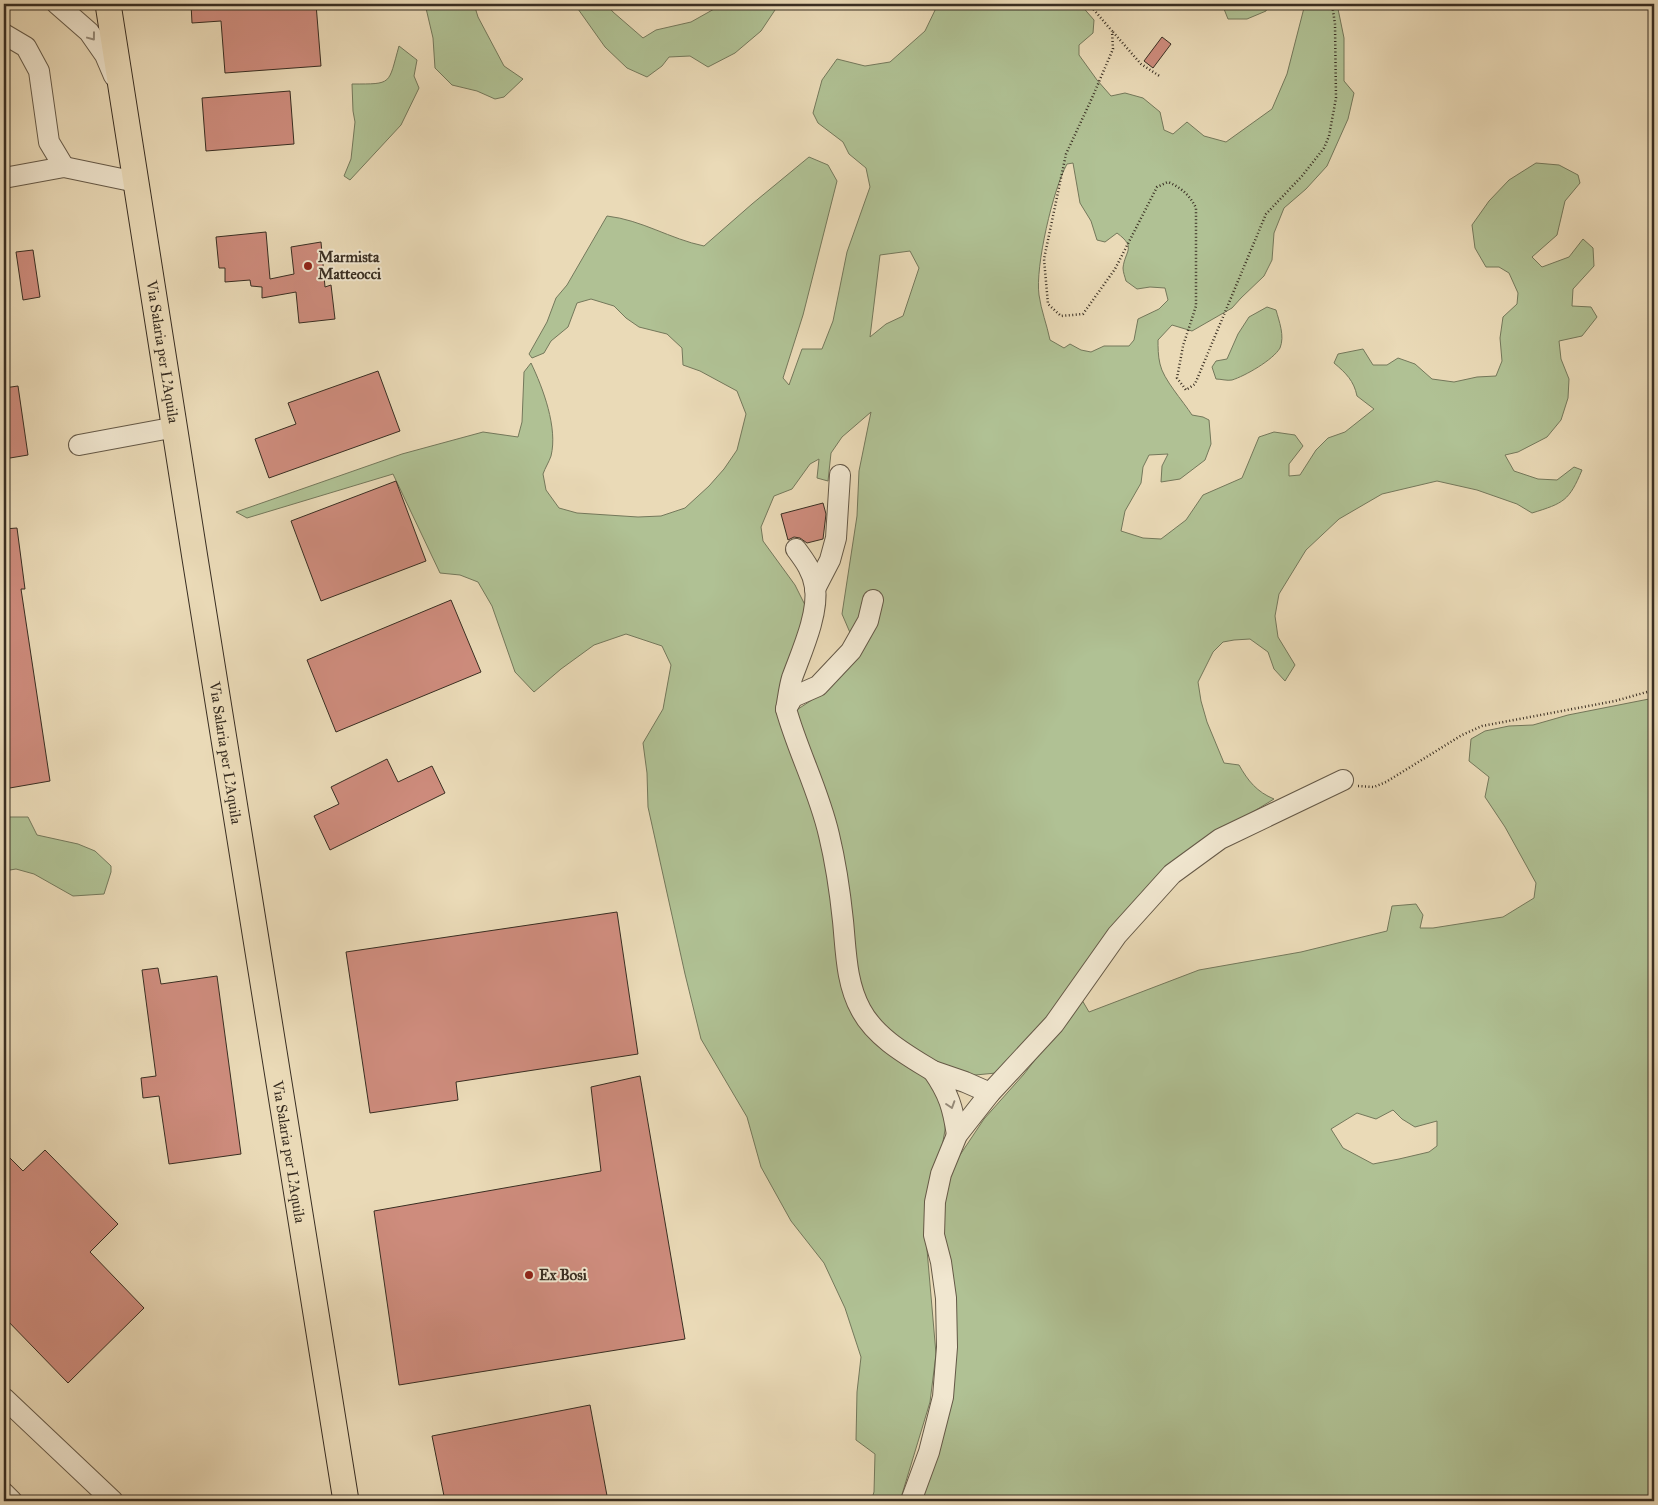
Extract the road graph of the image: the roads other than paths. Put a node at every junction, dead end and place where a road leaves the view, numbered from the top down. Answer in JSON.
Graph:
{"nodes":[{"id":1,"x":57,"y":4,"type":"edge"},
{"id":2,"x":108,"y":4,"type":"edge"},
{"id":3,"x":4,"y":34,"type":"edge"},
{"id":4,"x":123,"y":96,"type":"junction"},
{"id":5,"x":64,"y":167,"type":"junction"},
{"id":6,"x":4,"y":178,"type":"edge"},
{"id":7,"x":136,"y":182,"type":"junction"},
{"id":8,"x":176,"y":427,"type":"junction"},
{"id":9,"x":78,"y":445,"type":"dead end"},
{"id":10,"x":840,"y":475,"type":"dead end"},
{"id":11,"x":796,"y":549,"type":"dead end"},
{"id":12,"x":815,"y":589,"type":"junction"},
{"id":13,"x":873,"y":600,"type":"dead end"},
{"id":14,"x":786,"y":709,"type":"junction"},
{"id":15,"x":1343,"y":780,"type":"road end"},
{"id":16,"x":933,"y":1071,"type":"junction"},
{"id":17,"x":990,"y":1093,"type":"junction"},
{"id":18,"x":958,"y":1135,"type":"junction"},
{"id":19,"x":4,"y":1398,"type":"edge"},
{"id":20,"x":4,"y":1493,"type":"edge"},
{"id":21,"x":12,"y":1501,"type":"edge"},
{"id":22,"x":113,"y":1501,"type":"edge"},
{"id":23,"x":346,"y":1501,"type":"edge"},
{"id":24,"x":911,"y":1501,"type":"edge"}],
"edges":[{"from":1,"to":4,"type":"street","one_way":true},
{"from":2,"to":4,"type":"main road","name":"Via Salaria per L'Aquila"},
{"from":3,"to":5,"type":"street"},
{"from":4,"to":7,"type":"main road","name":"Via Salaria per L'Aquila"},
{"from":5,"to":6,"type":"street"},
{"from":5,"to":7,"type":"street"},
{"from":7,"to":8,"type":"main road","name":"Via Salaria per L'Aquila"},
{"from":8,"to":9,"type":"street"},
{"from":8,"to":23,"type":"main road","name":"Via Salaria per L'Aquila"},
{"from":10,"to":12,"type":"street"},
{"from":11,"to":12,"type":"street"},
{"from":12,"to":14,"type":"street"},
{"from":13,"to":14,"type":"street"},
{"from":14,"to":16,"type":"street"},
{"from":15,"to":17,"type":"street"},
{"from":16,"to":17,"type":"street"},
{"from":16,"to":18,"type":"street","one_way":true},
{"from":17,"to":18,"type":"street"},
{"from":18,"to":24,"type":"street"},
{"from":19,"to":22,"type":"street"},
{"from":20,"to":21,"type":"street"}]}
